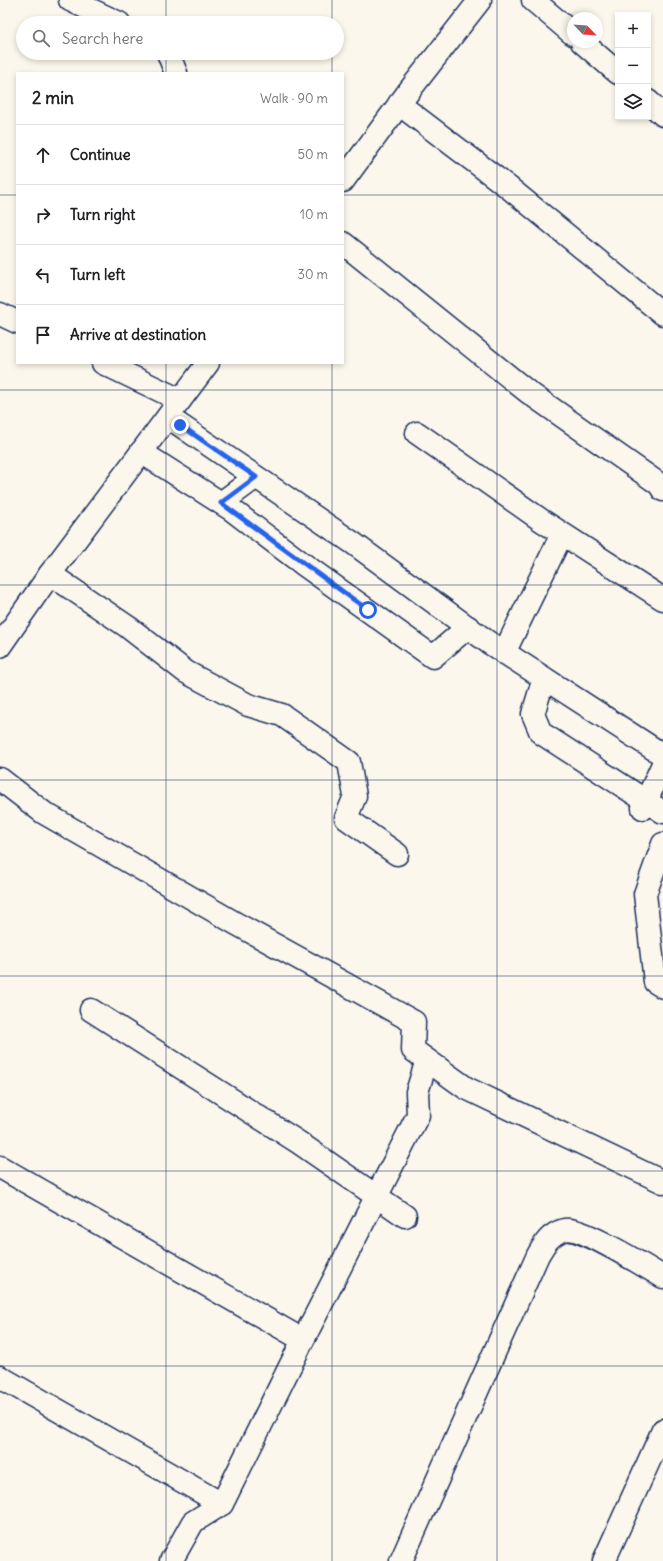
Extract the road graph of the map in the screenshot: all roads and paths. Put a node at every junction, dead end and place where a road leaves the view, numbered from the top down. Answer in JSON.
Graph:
{"nodes":[{"id":1,"x":70,"y":0,"type":"edge"},
{"id":2,"x":480,"y":0,"type":"edge"},
{"id":3,"x":533,"y":0,"type":"edge"},
{"id":4,"x":104,"y":16,"type":"edge"},
{"id":5,"x":567,"y":29,"type":"edge"},
{"id":6,"x":589,"y":48,"type":"edge"},
{"id":7,"x":171,"y":60,"type":"edge"},
{"id":8,"x":615,"y":71,"type":"edge"},
{"id":9,"x":176,"y":72,"type":"edge"},
{"id":10,"x":399,"y":104,"type":"junction"},
{"id":11,"x":651,"y":104,"type":"edge"},
{"id":12,"x":663,"y":115,"type":"edge"},
{"id":13,"x":344,"y":179,"type":"edge"},
{"id":14,"x":344,"y":244,"type":"edge"},
{"id":15,"x":0,"y":314,"type":"edge"},
{"id":16,"x":663,"y":314,"type":"edge"},
{"id":17,"x":16,"y":322,"type":"edge"},
{"id":18,"x":105,"y":364,"type":"edge"},
{"id":19,"x":207,"y":364,"type":"edge"},
{"id":20,"x":180,"y":400,"type":"junction"},
{"id":21,"x":168,"y":417,"type":"junction"},
{"id":22,"x":417,"y":433,"type":"dead end"},
{"id":23,"x":141,"y":452,"type":"junction"},
{"id":24,"x":256,"y":477,"type":"junction"},
{"id":25,"x":663,"y":490,"type":"edge"},
{"id":26,"x":221,"y":503,"type":"junction"},
{"id":27,"x":562,"y":534,"type":"junction"},
{"id":28,"x":50,"y":574,"type":"junction"},
{"id":29,"x":663,"y":599,"type":"edge"},
{"id":30,"x":468,"y":627,"type":"junction"},
{"id":31,"x":0,"y":646,"type":"edge"},
{"id":32,"x":504,"y":653,"type":"junction"},
{"id":33,"x":544,"y":678,"type":"junction"},
{"id":34,"x":663,"y":755,"type":"edge"},
{"id":35,"x":663,"y":764,"type":"edge"},
{"id":36,"x":0,"y":779,"type":"edge"},
{"id":37,"x":651,"y":807,"type":"edge"},
{"id":38,"x":663,"y":844,"type":"edge"},
{"id":39,"x":397,"y":854,"type":"dead end"},
{"id":40,"x":663,"y":987,"type":"edge"},
{"id":41,"x":91,"y":1010,"type":"dead end"},
{"id":42,"x":427,"y":1060,"type":"junction"},
{"id":43,"x":0,"y":1167,"type":"edge"},
{"id":44,"x":663,"y":1182,"type":"edge"},
{"id":45,"x":377,"y":1197,"type":"junction"},
{"id":46,"x":405,"y":1216,"type":"dead end"},
{"id":47,"x":663,"y":1277,"type":"edge"},
{"id":48,"x":302,"y":1340,"type":"junction"},
{"id":49,"x":0,"y":1377,"type":"edge"},
{"id":50,"x":663,"y":1430,"type":"edge"},
{"id":51,"x":222,"y":1504,"type":"junction"},
{"id":52,"x":171,"y":1561,"type":"edge"},
{"id":53,"x":400,"y":1561,"type":"edge"},
{"id":54,"x":604,"y":1561,"type":"edge"}],
"edges":[{"from":1,"to":4,"type":"street"},
{"from":2,"to":10,"type":"street"},
{"from":3,"to":5,"type":"street"},
{"from":6,"to":8,"type":"street"},
{"from":7,"to":9,"type":"street"},
{"from":10,"to":13,"type":"street"},
{"from":10,"to":16,"type":"street"},
{"from":11,"to":12,"type":"street"},
{"from":14,"to":25,"type":"street"},
{"from":15,"to":17,"type":"street"},
{"from":18,"to":20,"type":"street"},
{"from":19,"to":20,"type":"street"},
{"from":20,"to":21,"type":"street"},
{"from":21,"to":23,"type":"street"},
{"from":21,"to":24,"type":"street"},
{"from":22,"to":27,"type":"street"},
{"from":23,"to":26,"type":"street"},
{"from":23,"to":28,"type":"street"},
{"from":24,"to":26,"type":"street"},
{"from":24,"to":30,"type":"street"},
{"from":26,"to":30,"type":"street"},
{"from":27,"to":29,"type":"street"},
{"from":27,"to":32,"type":"street"},
{"from":28,"to":31,"type":"street"},
{"from":28,"to":39,"type":"street"},
{"from":30,"to":32,"type":"street"},
{"from":32,"to":33,"type":"street"},
{"from":33,"to":34,"type":"street"},
{"from":33,"to":37,"type":"street"},
{"from":35,"to":37,"type":"street"},
{"from":36,"to":42,"type":"street"},
{"from":38,"to":40,"type":"street"},
{"from":41,"to":45,"type":"street"},
{"from":42,"to":44,"type":"street"},
{"from":42,"to":45,"type":"street"},
{"from":43,"to":48,"type":"street"},
{"from":45,"to":46,"type":"street"},
{"from":45,"to":48,"type":"street"},
{"from":47,"to":53,"type":"street"},
{"from":48,"to":51,"type":"street"},
{"from":49,"to":51,"type":"street"},
{"from":50,"to":54,"type":"street"},
{"from":51,"to":52,"type":"street"}]}
